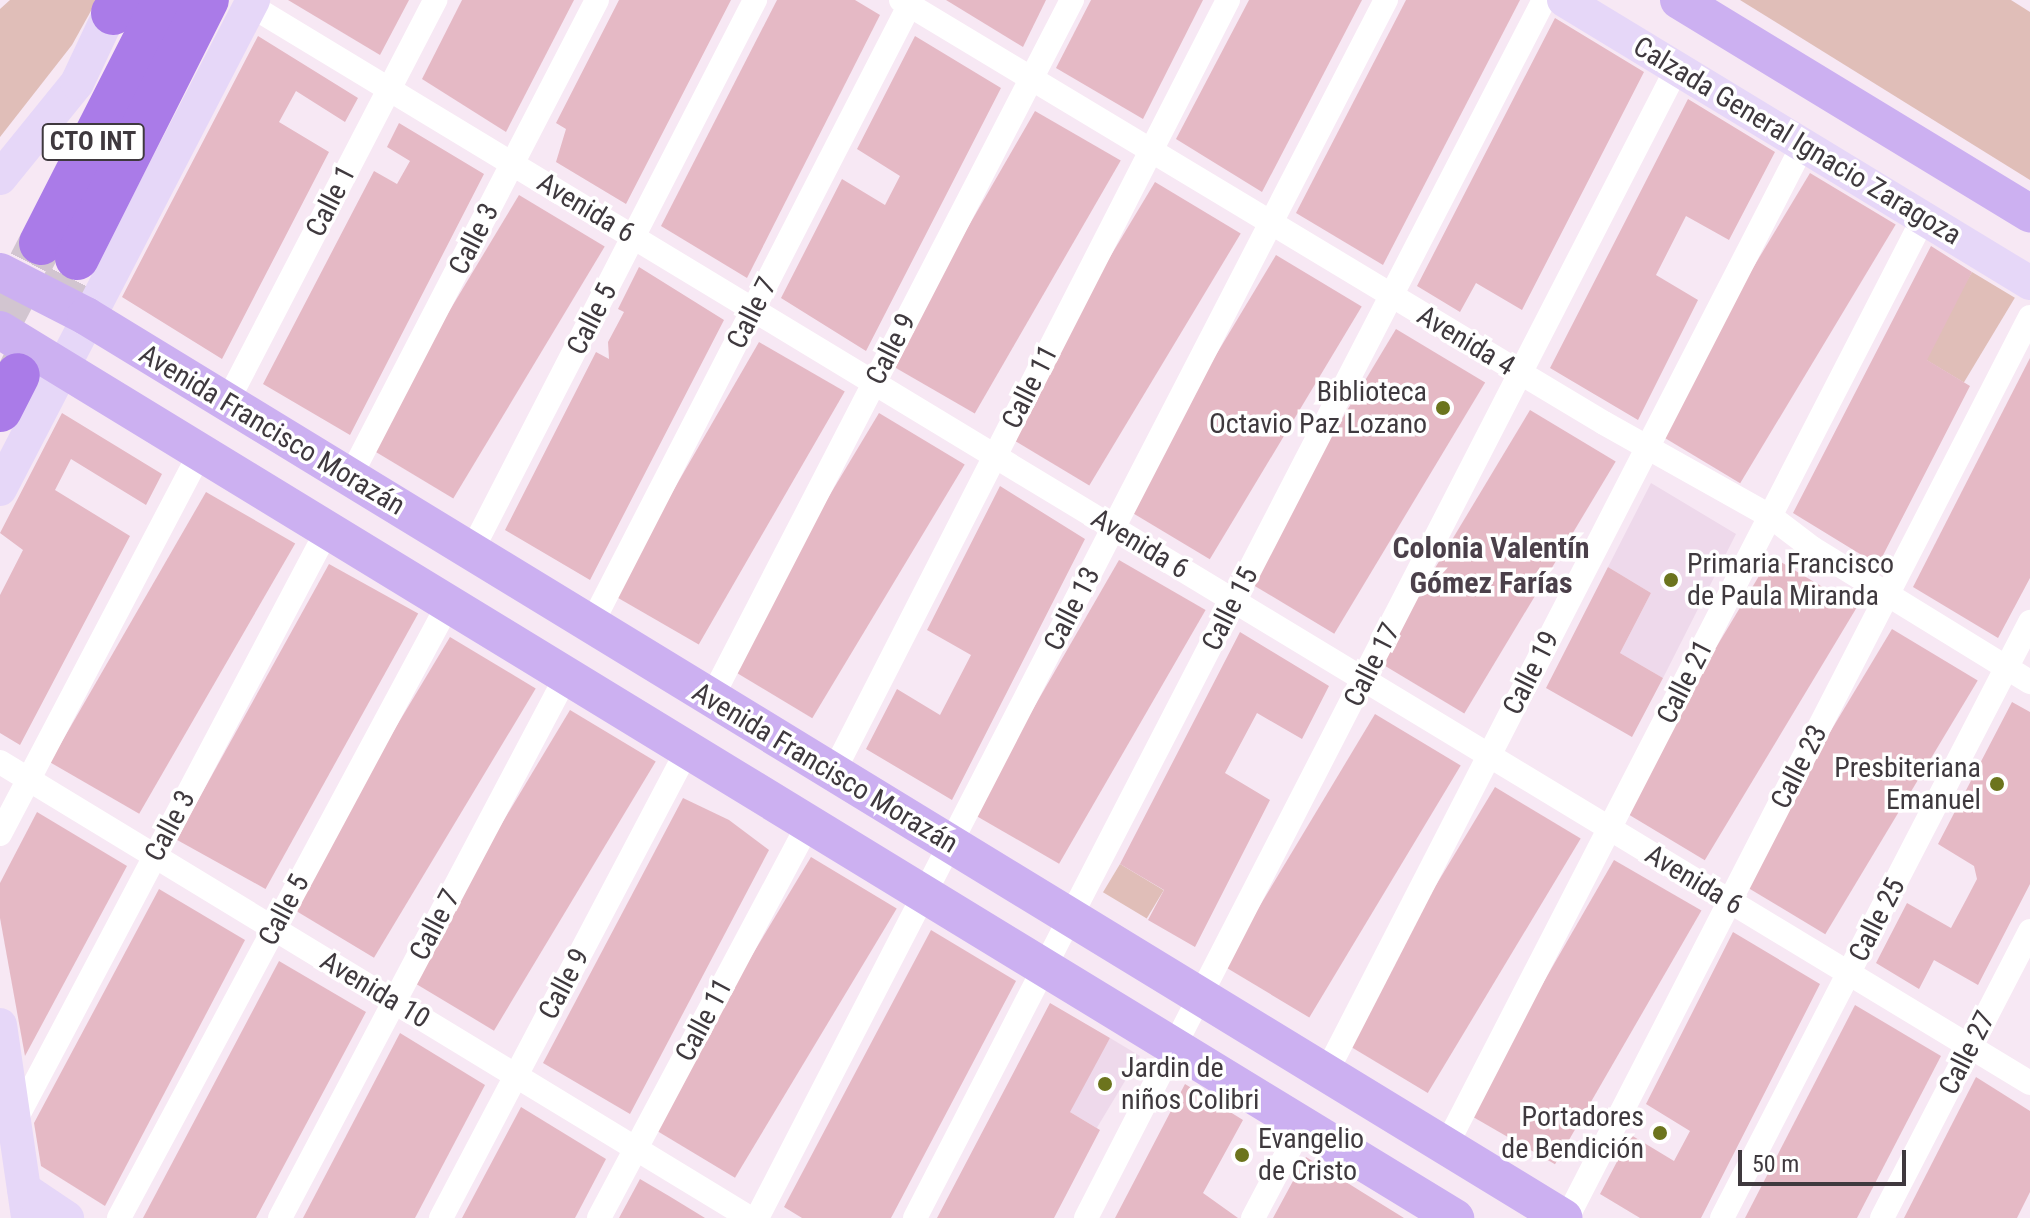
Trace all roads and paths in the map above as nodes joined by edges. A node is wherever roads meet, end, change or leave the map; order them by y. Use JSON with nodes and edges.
{"nodes":[{"id":1,"x":165,"y":0,"type":"edge"},
{"id":2,"x":207,"y":0,"type":"edge"},
{"id":3,"x":435,"y":0,"type":"edge"},
{"id":4,"x":597,"y":0,"type":"edge"},
{"id":5,"x":755,"y":0,"type":"edge"},
{"id":6,"x":1072,"y":0,"type":"edge"},
{"id":7,"x":1228,"y":0,"type":"edge"},
{"id":8,"x":1386,"y":0,"type":"edge"},
{"id":9,"x":1544,"y":0,"type":"edge"},
{"id":10,"x":1564,"y":0,"type":"edge"},
{"id":11,"x":1679,"y":0,"type":"edge"},
{"id":12,"x":252,"y":2,"type":"edge"},
{"id":13,"x":908,"y":2,"type":"edge"},
{"id":14,"x":118,"y":4,"type":"edge"},
{"id":15,"x":1677,"y":68,"type":"junction"},
{"id":16,"x":1031,"y":78,"type":"junction"},
{"id":17,"x":390,"y":89,"type":"junction"},
{"id":18,"x":1803,"y":145,"type":"junction"},
{"id":19,"x":1151,"y":150,"type":"junction"},
{"id":20,"x":513,"y":163,"type":"junction"},
{"id":21,"x":0,"y":178,"type":"edge"},
{"id":22,"x":2030,"y":213,"type":"edge"},
{"id":23,"x":1924,"y":217,"type":"junction"},
{"id":24,"x":1271,"y":223,"type":"junction"},
{"id":25,"x":634,"y":237,"type":"junction"},
{"id":26,"x":2030,"y":283,"type":"edge"},
{"id":27,"x":1,"y":284,"type":"edge"},
{"id":28,"x":1392,"y":296,"type":"junction"},
{"id":29,"x":754,"y":309,"type":"junction"},
{"id":30,"x":77,"y":313,"type":"junction"},
{"id":31,"x":2030,"y":317,"type":"edge"},
{"id":32,"x":0,"y":330,"type":"edge"},
{"id":33,"x":1521,"y":373,"type":"junction"},
{"id":34,"x":32,"y":377,"type":"edge"},
{"id":35,"x":874,"y":382,"type":"junction"},
{"id":36,"x":227,"y":402,"type":"junction"},
{"id":37,"x":1654,"y":434,"type":"junction"},
{"id":38,"x":201,"y":451,"type":"junction"},
{"id":39,"x":995,"y":456,"type":"junction"},
{"id":40,"x":350,"y":477,"type":"junction"},
{"id":41,"x":0,"y":489,"type":"edge"},
{"id":42,"x":1770,"y":516,"type":"junction"},
{"id":43,"x":1114,"y":528,"type":"junction"},
{"id":44,"x":328,"y":529,"type":"junction"},
{"id":45,"x":471,"y":552,"type":"junction"},
{"id":46,"x":1887,"y":594,"type":"junction"},
{"id":47,"x":1234,"y":601,"type":"junction"},
{"id":48,"x":449,"y":603,"type":"junction"},
{"id":49,"x":2030,"y":622,"type":"edge"},
{"id":50,"x":591,"y":625,"type":"junction"},
{"id":51,"x":2006,"y":667,"type":"junction"},
{"id":52,"x":567,"y":675,"type":"junction"},
{"id":53,"x":1365,"y":680,"type":"junction"},
{"id":54,"x":2030,"y":682,"type":"edge"},
{"id":55,"x":711,"y":699,"type":"junction"},
{"id":56,"x":688,"y":749,"type":"junction"},
{"id":57,"x":1489,"y":755,"type":"junction"},
{"id":58,"x":0,"y":762,"type":"edge"},
{"id":59,"x":833,"y":773,"type":"junction"},
{"id":60,"x":27,"y":779,"type":"junction"},
{"id":61,"x":809,"y":823,"type":"junction"},
{"id":62,"x":1609,"y":828,"type":"junction"},
{"id":63,"x":0,"y":834,"type":"edge"},
{"id":64,"x":950,"y":845,"type":"junction"},
{"id":65,"x":154,"y":856,"type":"junction"},
{"id":66,"x":928,"y":896,"type":"junction"},
{"id":67,"x":1730,"y":901,"type":"junction"},
{"id":68,"x":1070,"y":918,"type":"junction"},
{"id":69,"x":274,"y":929,"type":"junction"},
{"id":70,"x":2030,"y":931,"type":"edge"},
{"id":71,"x":1046,"y":968,"type":"junction"},
{"id":72,"x":1849,"y":973,"type":"junction"},
{"id":73,"x":1202,"y":998,"type":"junction"},
{"id":74,"x":394,"y":1002,"type":"junction"},
{"id":75,"x":0,"y":1025,"type":"edge"},
{"id":76,"x":1177,"y":1047,"type":"junction"},
{"id":77,"x":1970,"y":1047,"type":"junction"},
{"id":78,"x":1326,"y":1073,"type":"junction"},
{"id":79,"x":516,"y":1076,"type":"junction"},
{"id":80,"x":2030,"y":1083,"type":"edge"},
{"id":81,"x":14,"y":1123,"type":"junction"},
{"id":82,"x":1302,"y":1125,"type":"junction"},
{"id":83,"x":1446,"y":1146,"type":"junction"},
{"id":84,"x":636,"y":1149,"type":"junction"},
{"id":85,"x":1416,"y":1208,"type":"edge"},
{"id":86,"x":28,"y":1210,"type":"edge"},
{"id":87,"x":67,"y":1218,"type":"edge"},
{"id":88,"x":119,"y":1218,"type":"edge"},
{"id":89,"x":280,"y":1218,"type":"edge"},
{"id":90,"x":441,"y":1218,"type":"edge"},
{"id":91,"x":599,"y":1218,"type":"edge"},
{"id":92,"x":750,"y":1218,"type":"edge"},
{"id":93,"x":757,"y":1218,"type":"edge"},
{"id":94,"x":915,"y":1218,"type":"edge"},
{"id":95,"x":1086,"y":1218,"type":"edge"},
{"id":96,"x":1253,"y":1218,"type":"edge"},
{"id":97,"x":1455,"y":1218,"type":"edge"},
{"id":98,"x":1566,"y":1218,"type":"edge"},
{"id":99,"x":1722,"y":1218,"type":"edge"},
{"id":100,"x":1882,"y":1218,"type":"edge"}],
"edges":[{"from":1,"to":2,"type":"highway","number":"CTO INT"},
{"from":3,"to":17,"type":"street","name":"Calle 1"},
{"from":4,"to":20,"type":"street","name":"Calle 3"},
{"from":5,"to":25,"type":"street","name":"Calle 5"},
{"from":6,"to":16,"type":"street","name":"Calle 9"},
{"from":7,"to":19,"type":"street","name":"Calle 11"},
{"from":8,"to":24,"type":"street","name":"Calle 13"},
{"from":9,"to":28,"type":"street","name":"Calle 15"},
{"from":10,"to":15,"type":"main road","name":"Calzada General Ignacio Zaragoza"},
{"from":11,"to":22,"type":"main road","name":"Calzada General Ignacio Zaragoza"},
{"from":12,"to":17,"type":"street","name":"Avenida 6"},
{"from":12,"to":30,"type":"main road","number":"CTO INT"},
{"from":13,"to":16,"type":"street","name":"Avenida 4"},
{"from":13,"to":29,"type":"street","name":"Calle 7"},
{"from":14,"to":21,"type":"main road","number":"CTO INT"},
{"from":15,"to":18,"type":"main road","name":"Calzada General Ignacio Zaragoza"},
{"from":15,"to":33,"type":"street","name":"Calle 17"},
{"from":16,"to":19,"type":"street","name":"Avenida 4"},
{"from":16,"to":35,"type":"street","name":"Calle 9"},
{"from":17,"to":20,"type":"street","name":"Avenida 6"},
{"from":17,"to":36,"type":"street","name":"Calle 1"},
{"from":18,"to":23,"type":"main road","name":"Calzada General Ignacio Zaragoza"},
{"from":18,"to":37,"type":"street","name":"Calle 19"},
{"from":19,"to":24,"type":"street","name":"Avenida 4"},
{"from":19,"to":39,"type":"street","name":"Calle 11"},
{"from":20,"to":25,"type":"street","name":"Avenida 6"},
{"from":20,"to":40,"type":"street","name":"Calle 3"},
{"from":23,"to":26,"type":"main road","name":"Calzada General Ignacio Zaragoza"},
{"from":23,"to":42,"type":"street","name":"Calle 21"},
{"from":24,"to":28,"type":"street","name":"Avenida 4"},
{"from":24,"to":43,"type":"street","name":"Calle 13"},
{"from":25,"to":29,"type":"street","name":"Avenida 6"},
{"from":25,"to":45,"type":"street","name":"Calle 5"},
{"from":27,"to":30,"type":"main road"},
{"from":28,"to":33,"type":"street","name":"Avenida 4"},
{"from":28,"to":47,"type":"street","name":"Calle 15"},
{"from":29,"to":35,"type":"street","name":"Avenida 6"},
{"from":29,"to":50,"type":"street","name":"Calle 7"},
{"from":30,"to":34,"type":"main road","number":"CTO INT"},
{"from":30,"to":36,"type":"main road","name":"Avenida Francisco Morazán"},
{"from":31,"to":46,"type":"street","name":"Calle 23"},
{"from":32,"to":34,"type":"main road","name":"Avenida Francisco Morazán"},
{"from":33,"to":37,"type":"street","name":"Avenida 4"},
{"from":33,"to":53,"type":"street","name":"Calle 17"},
{"from":34,"to":38,"type":"main road","name":"Avenida Francisco Morazán"},
{"from":34,"to":41,"type":"main road","number":"CTO INT"},
{"from":35,"to":39,"type":"street","name":"Avenida 6"},
{"from":35,"to":55,"type":"street","name":"Calle 9"},
{"from":36,"to":40,"type":"main road","name":"Avenida Francisco Morazán"},
{"from":37,"to":42,"type":"street","name":"Avenida 4"},
{"from":37,"to":57,"type":"street","name":"Calle 19"},
{"from":38,"to":44,"type":"main road","name":"Avenida Francisco Morazán"},
{"from":38,"to":60,"type":"street"},
{"from":39,"to":43,"type":"street","name":"Avenida 6"},
{"from":39,"to":59,"type":"street","name":"Calle 11"},
{"from":40,"to":45,"type":"main road","name":"Avenida Francisco Morazán"},
{"from":42,"to":46,"type":"street","name":"Avenida 4"},
{"from":42,"to":62,"type":"street","name":"Calle 21"},
{"from":43,"to":47,"type":"street","name":"Avenida 6"},
{"from":43,"to":64,"type":"street","name":"Calle 13"},
{"from":44,"to":48,"type":"main road","name":"Avenida Francisco Morazán"},
{"from":44,"to":65,"type":"street","name":"Calle 3"},
{"from":45,"to":50,"type":"main road","name":"Avenida Francisco Morazán"},
{"from":46,"to":51,"type":"street","name":"Avenida 4"},
{"from":46,"to":67,"type":"street","name":"Calle 23"},
{"from":47,"to":53,"type":"street","name":"Avenida 6"},
{"from":47,"to":68,"type":"street","name":"Calle 15"},
{"from":48,"to":52,"type":"main road","name":"Avenida Francisco Morazán"},
{"from":48,"to":69,"type":"street","name":"Calle 5"},
{"from":49,"to":51,"type":"street","name":"Calle 25"},
{"from":50,"to":55,"type":"main road","name":"Avenida Francisco Morazán"},
{"from":51,"to":54,"type":"street","name":"Avenida 4"},
{"from":51,"to":72,"type":"street","name":"Calle 25"},
{"from":52,"to":56,"type":"main road","name":"Avenida Francisco Morazán"},
{"from":52,"to":74,"type":"street","name":"Calle 7"},
{"from":53,"to":57,"type":"street","name":"Avenida 6"},
{"from":53,"to":73,"type":"street","name":"Calle 17"},
{"from":55,"to":59,"type":"main road","name":"Avenida Francisco Morazán"},
{"from":56,"to":61,"type":"main road","name":"Avenida Francisco Morazán"},
{"from":56,"to":79,"type":"street","name":"Calle 9"},
{"from":57,"to":62,"type":"street","name":"Avenida 6"},
{"from":57,"to":78,"type":"street","name":"Calle 19"},
{"from":58,"to":60,"type":"street","name":"Avenida 10"},
{"from":59,"to":64,"type":"main road","name":"Avenida Francisco Morazán"},
{"from":60,"to":63,"type":"street"},
{"from":60,"to":65,"type":"street","name":"Avenida 10"},
{"from":61,"to":66,"type":"main road","name":"Avenida Francisco Morazán"},
{"from":61,"to":84,"type":"street","name":"Calle 11"},
{"from":62,"to":67,"type":"street","name":"Avenida 6"},
{"from":62,"to":83,"type":"street","name":"Calle 21"},
{"from":64,"to":66,"type":"street","name":"Calle 13"},
{"from":64,"to":68,"type":"main road","name":"Avenida Francisco Morazán"},
{"from":65,"to":69,"type":"street","name":"Avenida 10"},
{"from":65,"to":81,"type":"street","name":"Calle 3"},
{"from":66,"to":71,"type":"main road","name":"Avenida Francisco Morazán"},
{"from":66,"to":93,"type":"street","name":"Calle 13"},
{"from":67,"to":72,"type":"street","name":"Avenida 6"},
{"from":67,"to":98,"type":"street","name":"Calle 23"},
{"from":68,"to":71,"type":"street","name":"Calle 15"},
{"from":68,"to":73,"type":"main road","name":"Avenida Francisco Morazán"},
{"from":69,"to":74,"type":"street","name":"Avenida 10"},
{"from":69,"to":88,"type":"street","name":"Calle 5"},
{"from":70,"to":77,"type":"street","name":"Calle 27"},
{"from":71,"to":76,"type":"main road","name":"Avenida Francisco Morazán"},
{"from":71,"to":94,"type":"street","name":"Calle 15"},
{"from":72,"to":77,"type":"street","name":"Avenida 6"},
{"from":72,"to":99,"type":"street","name":"Calle 25"},
{"from":73,"to":76,"type":"street","name":"Calle 17"},
{"from":73,"to":78,"type":"main road","name":"Avenida Francisco Morazán"},
{"from":74,"to":79,"type":"street","name":"Avenida 10"},
{"from":74,"to":89,"type":"street","name":"Calle 7"},
{"from":75,"to":81,"type":"main road"},
{"from":76,"to":82,"type":"main road","name":"Avenida Francisco Morazán"},
{"from":76,"to":95,"type":"street","name":"Calle 17"},
{"from":77,"to":80,"type":"street","name":"Avenida 6"},
{"from":77,"to":100,"type":"street","name":"Calle 27"},
{"from":78,"to":83,"type":"main road","name":"Avenida Francisco Morazán"},
{"from":79,"to":84,"type":"street","name":"Avenida 10"},
{"from":79,"to":90,"type":"street","name":"Calle 9"},
{"from":81,"to":86,"type":"main road"},
{"from":82,"to":85,"type":"main road","name":"Avenida Francisco Morazán"},
{"from":82,"to":96,"type":"street"},
{"from":83,"to":98,"type":"main road","name":"Avenida Francisco Morazán"},
{"from":84,"to":91,"type":"street","name":"Calle 11"},
{"from":84,"to":92,"type":"street","name":"Avenida 10"},
{"from":85,"to":97,"type":"main road","name":"Avenida Francisco Morazán"},
{"from":86,"to":87,"type":"main road"}]}
